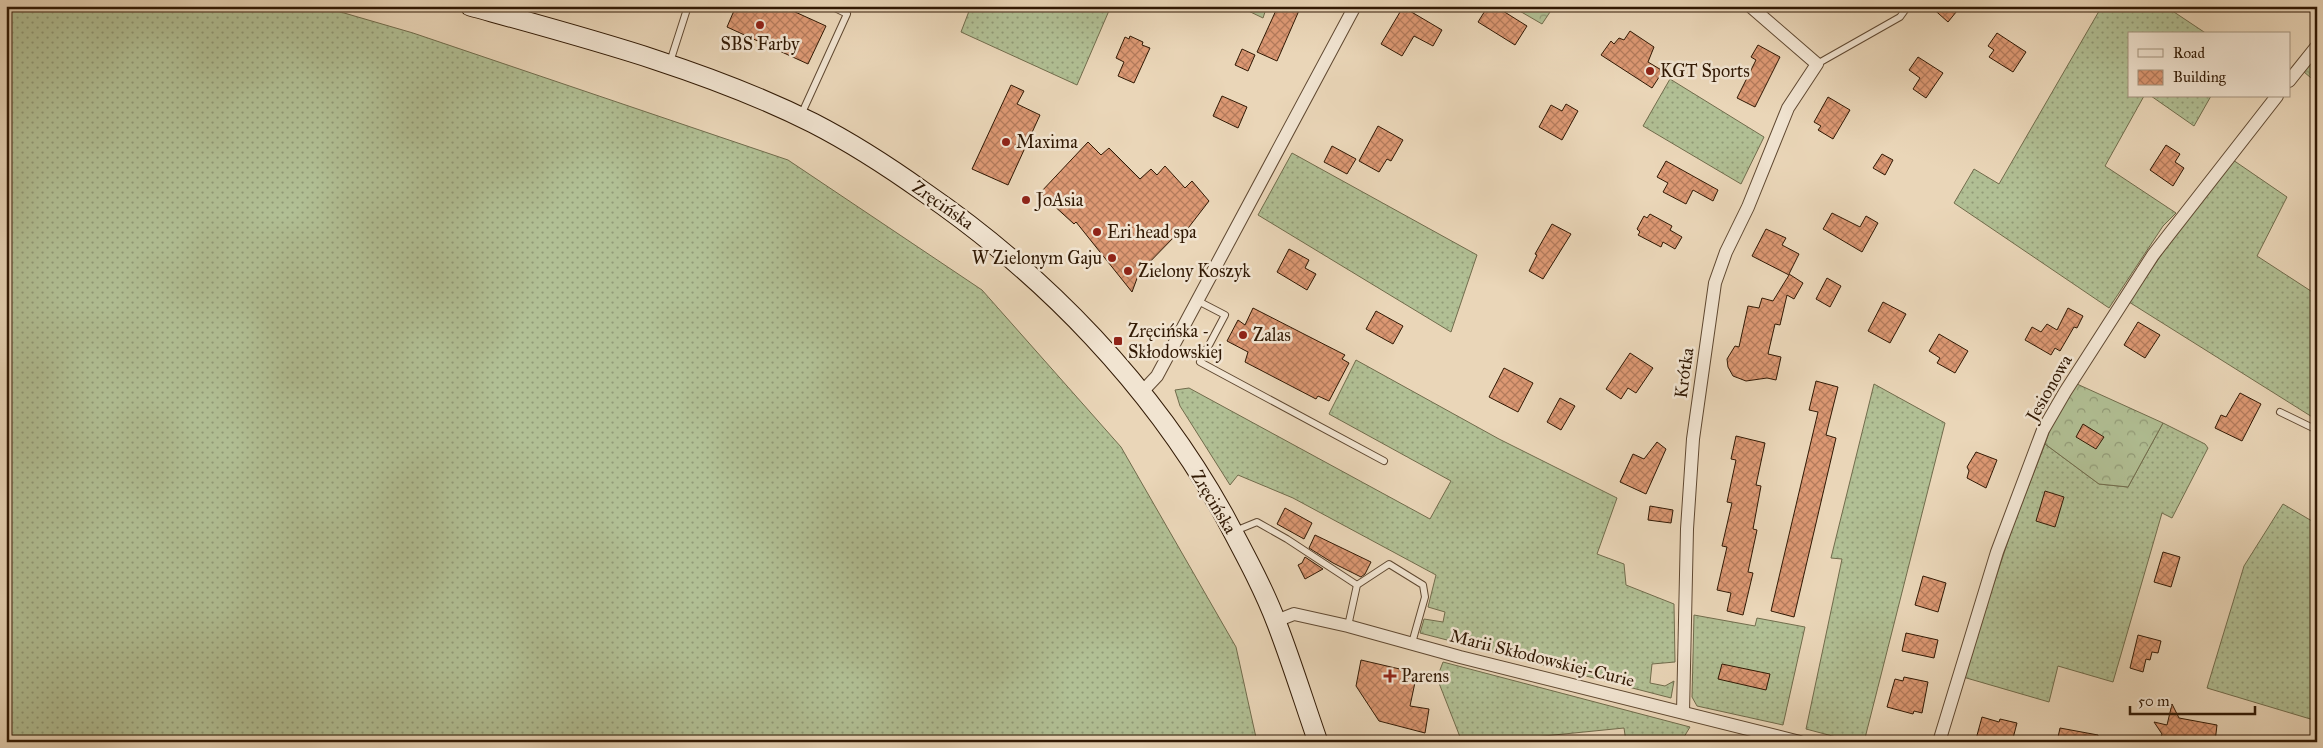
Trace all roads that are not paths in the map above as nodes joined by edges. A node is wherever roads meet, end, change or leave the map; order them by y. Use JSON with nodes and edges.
{"nodes":[{"id":1,"x":470,"y":6,"type":"edge"},
{"id":2,"x":688,"y":6,"type":"edge"},
{"id":3,"x":831,"y":6,"type":"edge"},
{"id":4,"x":1355,"y":6,"type":"edge"},
{"id":5,"x":1750,"y":6,"type":"edge"},
{"id":6,"x":1908,"y":6,"type":"edge"},
{"id":7,"x":2317,"y":46,"type":"edge"},
{"id":8,"x":1817,"y":64,"type":"junction"},
{"id":9,"x":669,"y":65,"type":"junction"},
{"id":10,"x":2290,"y":80,"type":"edge"},
{"id":11,"x":2275,"y":98,"type":"edge"},
{"id":12,"x":800,"y":117,"type":"junction"},
{"id":13,"x":1198,"y":301,"type":"junction"},
{"id":14,"x":1141,"y":393,"type":"junction"},
{"id":15,"x":2280,"y":412,"type":"dead end"},
{"id":16,"x":2317,"y":430,"type":"edge"},
{"id":17,"x":1384,"y":461,"type":"dead end"},
{"id":18,"x":1233,"y":532,"type":"junction"},
{"id":19,"x":1357,"y":585,"type":"junction"},
{"id":20,"x":1276,"y":621,"type":"junction"},
{"id":21,"x":1348,"y":626,"type":"junction"},
{"id":22,"x":1412,"y":643,"type":"junction"},
{"id":23,"x":1682,"y":712,"type":"junction"},
{"id":24,"x":1318,"y":742,"type":"edge"},
{"id":25,"x":1800,"y":742,"type":"edge"},
{"id":26,"x":1939,"y":742,"type":"edge"}],
"edges":[{"from":1,"to":9,"type":"street","name":"Zręcińska"},
{"from":2,"to":9,"type":"lane"},
{"from":3,"to":12,"type":"lane"},
{"from":4,"to":13,"type":"street"},
{"from":5,"to":8,"type":"street"},
{"from":6,"to":8,"type":"lane"},
{"from":7,"to":10,"type":"street"},
{"from":8,"to":23,"type":"street","name":"Krótka"},
{"from":9,"to":12,"type":"street","name":"Zręcińska"},
{"from":11,"to":26,"type":"street","name":"Jesionowa"},
{"from":12,"to":14,"type":"street","name":"Zręcińska"},
{"from":13,"to":14,"type":"street"},
{"from":13,"to":17,"type":"lane"},
{"from":14,"to":18,"type":"street","name":"Zręcińska"},
{"from":15,"to":16,"type":"lane"},
{"from":18,"to":19,"type":"lane"},
{"from":18,"to":20,"type":"street","name":"Zręcińska"},
{"from":19,"to":21,"type":"lane"},
{"from":19,"to":22,"type":"lane"},
{"from":20,"to":21,"type":"street","name":"Marii Skłodowskiej-Curie"},
{"from":20,"to":24,"type":"street","name":"Zręcińska"},
{"from":21,"to":22,"type":"street","name":"Marii Skłodowskiej-Curie"},
{"from":22,"to":23,"type":"street","name":"Marii Skłodowskiej-Curie"},
{"from":23,"to":25,"type":"street","name":"Marii Skłodowskiej-Curie"}]}
